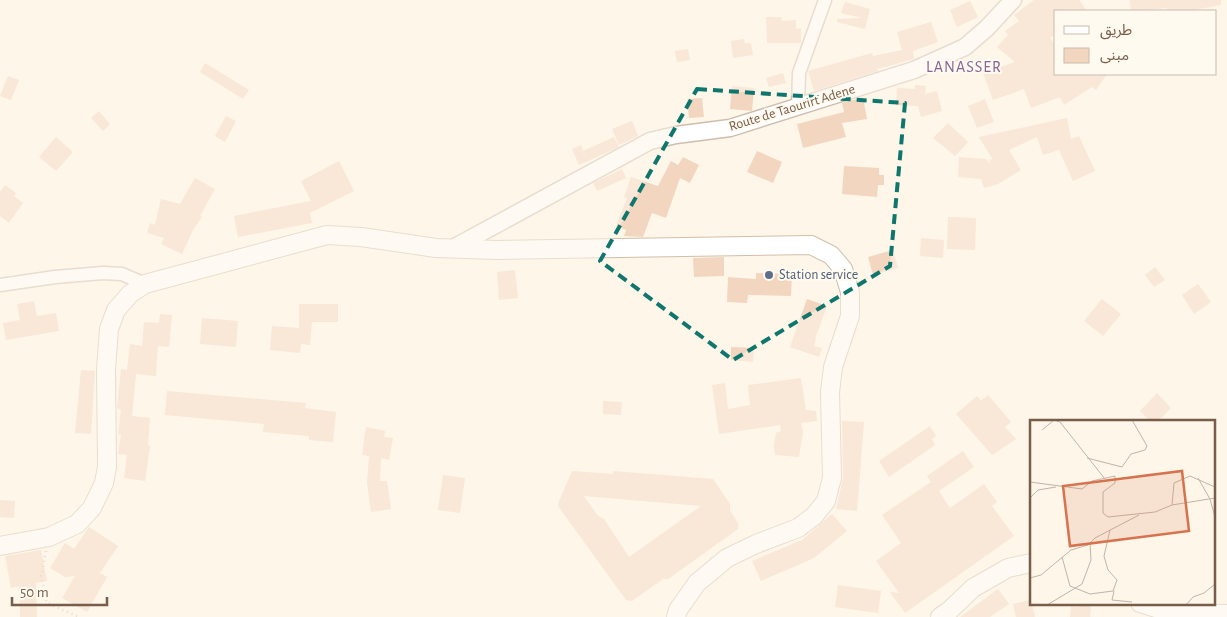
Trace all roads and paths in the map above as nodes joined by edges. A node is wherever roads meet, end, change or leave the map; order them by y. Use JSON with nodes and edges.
{"nodes":[{"id":1,"x":825,"y":0,"type":"edge"},
{"id":2,"x":1013,"y":0,"type":"edge"},
{"id":3,"x":798,"y":107,"type":"junction"},
{"id":4,"x":453,"y":248,"type":"junction"},
{"id":5,"x":145,"y":284,"type":"junction"},
{"id":6,"x":0,"y":285,"type":"edge"},
{"id":7,"x":49,"y":537,"type":"junction"},
{"id":8,"x":0,"y":546,"type":"edge"},
{"id":9,"x":1030,"y":563,"type":"edge"},
{"id":10,"x":1143,"y":604,"type":"edge"},
{"id":11,"x":1227,"y":614,"type":"edge"},
{"id":12,"x":79,"y":617,"type":"edge"},
{"id":13,"x":676,"y":617,"type":"edge"},
{"id":14,"x":940,"y":617,"type":"edge"}],
"edges":[{"from":1,"to":3,"type":"street"},
{"from":2,"to":3,"type":"street","name":"Route de Taourirt Adene"},
{"from":3,"to":4,"type":"street","name":"Route de Taourirt Adene"},
{"from":4,"to":5,"type":"main road"},
{"from":4,"to":13,"type":"main road"},
{"from":5,"to":6,"type":"street"},
{"from":5,"to":7,"type":"main road"},
{"from":7,"to":8,"type":"main road"},
{"from":7,"to":12,"type":"path"},
{"from":9,"to":14,"type":"main road"},
{"from":10,"to":11,"type":"main road"}]}
